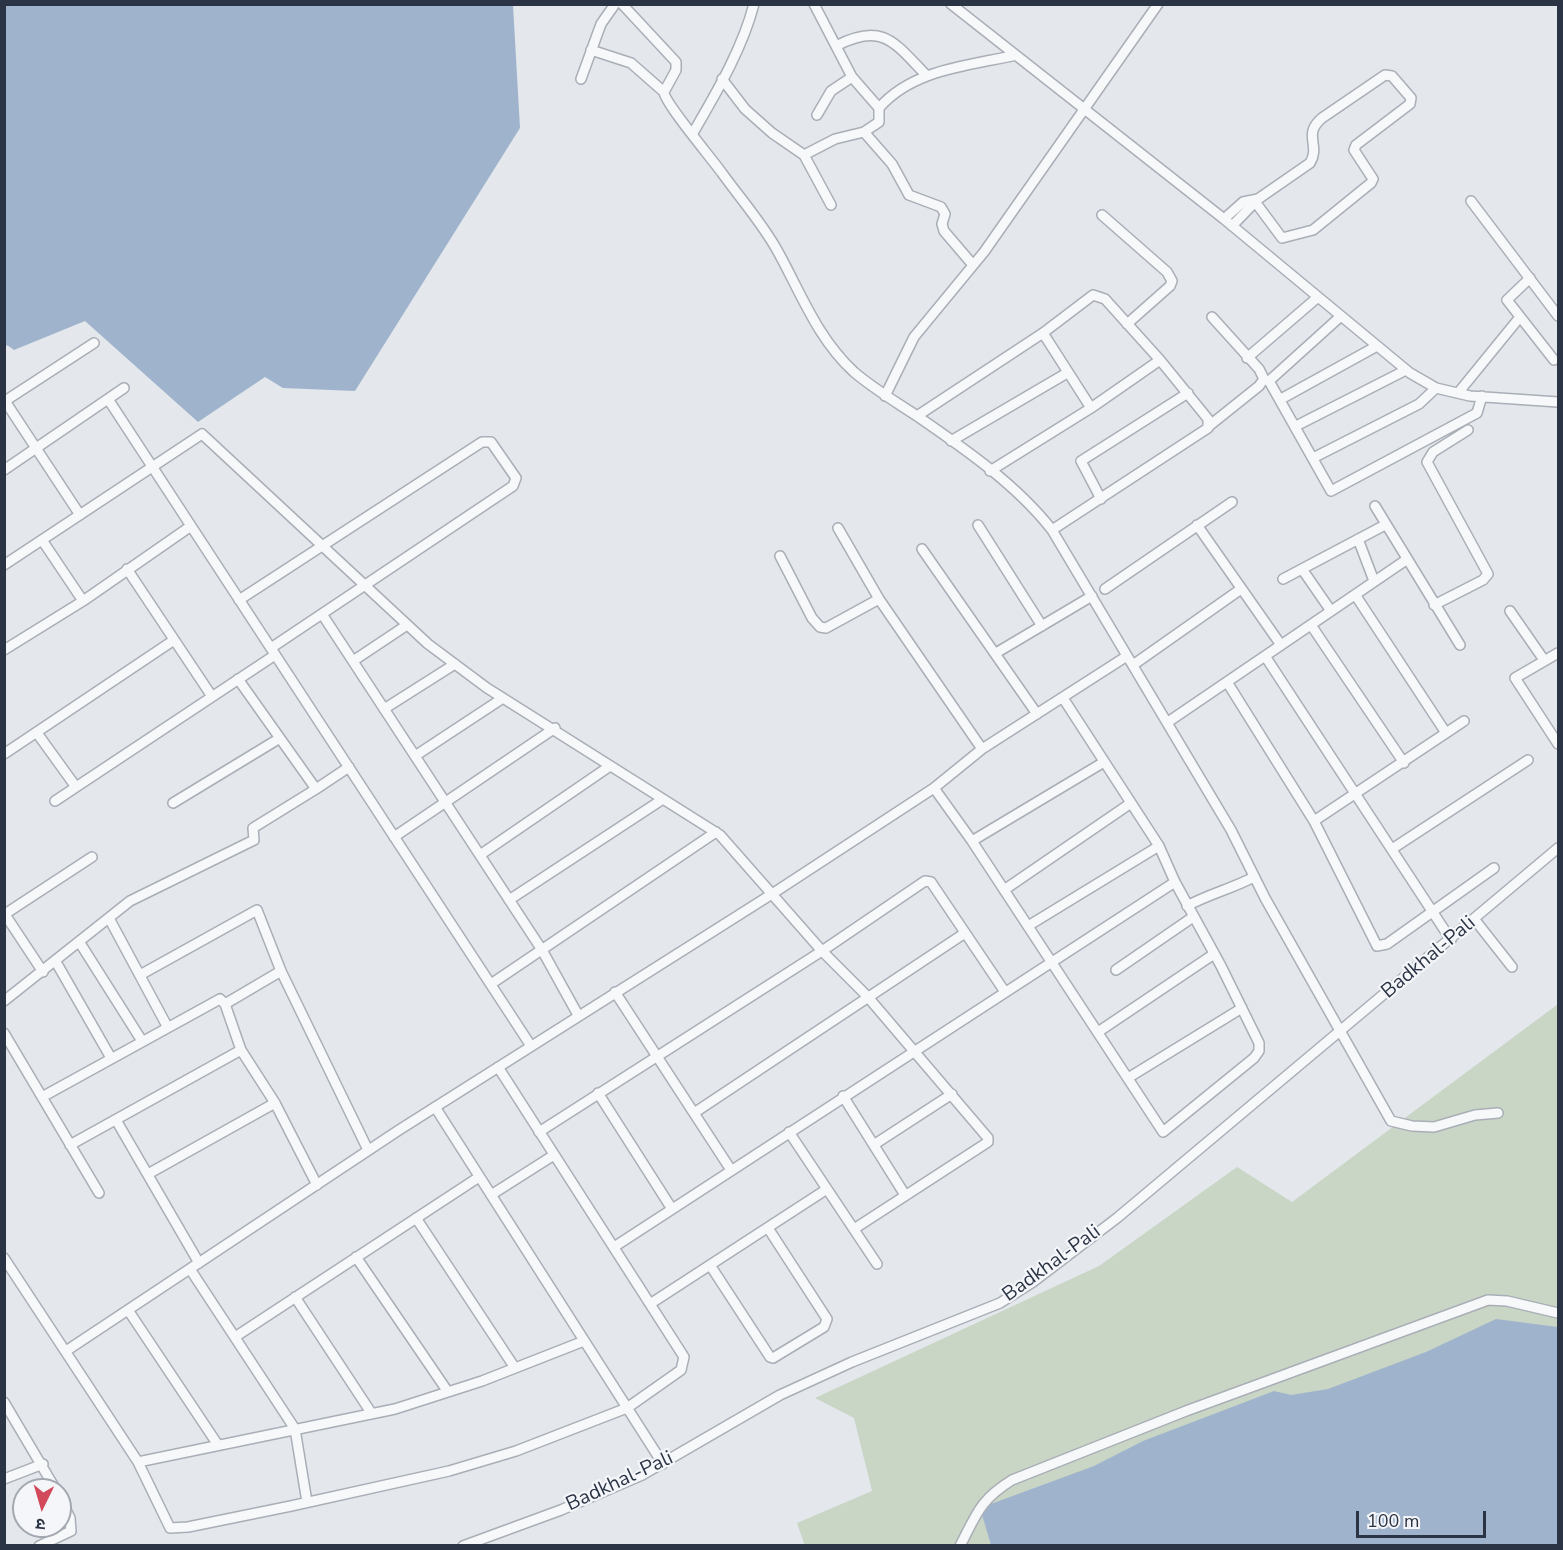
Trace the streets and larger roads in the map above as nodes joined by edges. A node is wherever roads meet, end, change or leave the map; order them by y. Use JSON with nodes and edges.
{"nodes":[{"id":1,"x":615,"y":4,"type":"edge"},
{"id":2,"x":622,"y":4,"type":"edge"},
{"id":3,"x":754,"y":4,"type":"edge"},
{"id":4,"x":814,"y":4,"type":"edge"},
{"id":5,"x":1158,"y":4,"type":"edge"},
{"id":6,"x":952,"y":5,"type":"edge"},
{"id":7,"x":836,"y":46,"type":"junction"},
{"id":8,"x":591,"y":50,"type":"junction"},
{"id":9,"x":1016,"y":55,"type":"junction"},
{"id":10,"x":926,"y":75,"type":"junction"},
{"id":11,"x":852,"y":77,"type":"junction"},
{"id":12,"x":581,"y":79,"type":"dead end"},
{"id":13,"x":722,"y":80,"type":"junction"},
{"id":14,"x":664,"y":92,"type":"junction"},
{"id":15,"x":1084,"y":107,"type":"junction"},
{"id":16,"x":879,"y":108,"type":"junction"},
{"id":17,"x":817,"y":115,"type":"dead end"},
{"id":18,"x":864,"y":132,"type":"junction"},
{"id":19,"x":693,"y":133,"type":"junction"},
{"id":20,"x":804,"y":155,"type":"junction"},
{"id":21,"x":1257,"y":201,"type":"junction"},
{"id":22,"x":1471,"y":201,"type":"dead end"},
{"id":23,"x":831,"y":205,"type":"dead end"},
{"id":24,"x":1102,"y":215,"type":"dead end"},
{"id":25,"x":1224,"y":219,"type":"junction"},
{"id":26,"x":1232,"y":226,"type":"junction"},
{"id":27,"x":973,"y":265,"type":"junction"},
{"id":28,"x":1530,"y":278,"type":"junction"},
{"id":29,"x":1318,"y":297,"type":"junction"},
{"id":30,"x":1558,"y":315,"type":"edge"},
{"id":31,"x":1341,"y":316,"type":"junction"},
{"id":32,"x":1212,"y":317,"type":"dead end"},
{"id":33,"x":1521,"y":317,"type":"junction"},
{"id":34,"x":1127,"y":324,"type":"junction"},
{"id":35,"x":1043,"y":333,"type":"junction"},
{"id":36,"x":94,"y":343,"type":"dead end"},
{"id":37,"x":1377,"y":346,"type":"junction"},
{"id":38,"x":1248,"y":358,"type":"junction"},
{"id":39,"x":1160,"y":360,"type":"junction"},
{"id":40,"x":1554,"y":360,"type":"dead end"},
{"id":41,"x":1407,"y":370,"type":"junction"},
{"id":42,"x":1067,"y":373,"type":"junction"},
{"id":43,"x":124,"y":388,"type":"dead end"},
{"id":44,"x":1436,"y":388,"type":"junction"},
{"id":45,"x":1188,"y":393,"type":"junction"},
{"id":46,"x":1458,"y":393,"type":"junction"},
{"id":47,"x":885,"y":396,"type":"junction"},
{"id":48,"x":1482,"y":396,"type":"junction"},
{"id":49,"x":108,"y":399,"type":"junction"},
{"id":50,"x":1281,"y":399,"type":"junction"},
{"id":51,"x":1558,"y":402,"type":"edge"},
{"id":52,"x":1091,"y":408,"type":"junction"},
{"id":53,"x":917,"y":416,"type":"junction"},
{"id":54,"x":1209,"y":426,"type":"junction"},
{"id":55,"x":1296,"y":426,"type":"junction"},
{"id":56,"x":1468,"y":430,"type":"dead end"},
{"id":57,"x":951,"y":441,"type":"junction"},
{"id":58,"x":36,"y":448,"type":"junction"},
{"id":59,"x":1313,"y":458,"type":"junction"},
{"id":60,"x":152,"y":467,"type":"junction"},
{"id":61,"x":4,"y":470,"type":"edge"},
{"id":62,"x":990,"y":471,"type":"junction"},
{"id":63,"x":1101,"y":499,"type":"junction"},
{"id":64,"x":1232,"y":502,"type":"dead end"},
{"id":65,"x":1375,"y":506,"type":"dead end"},
{"id":66,"x":80,"y":515,"type":"junction"},
{"id":67,"x":978,"y":525,"type":"dead end"},
{"id":68,"x":1197,"y":525,"type":"junction"},
{"id":69,"x":1385,"y":525,"type":"junction"},
{"id":70,"x":191,"y":526,"type":"junction"},
{"id":71,"x":838,"y":528,"type":"dead end"},
{"id":72,"x":1052,"y":530,"type":"junction"},
{"id":73,"x":1358,"y":539,"type":"junction"},
{"id":74,"x":42,"y":540,"type":"junction"},
{"id":75,"x":322,"y":546,"type":"junction"},
{"id":76,"x":922,"y":549,"type":"dead end"},
{"id":77,"x":780,"y":556,"type":"dead end"},
{"id":78,"x":1406,"y":560,"type":"junction"},
{"id":79,"x":4,"y":565,"type":"edge"},
{"id":80,"x":127,"y":569,"type":"junction"},
{"id":81,"x":1302,"y":569,"type":"junction"},
{"id":82,"x":1283,"y":579,"type":"dead end"},
{"id":83,"x":1374,"y":581,"type":"junction"},
{"id":84,"x":365,"y":586,"type":"junction"},
{"id":85,"x":1105,"y":589,"type":"dead end"},
{"id":86,"x":1241,"y":589,"type":"junction"},
{"id":87,"x":1092,"y":596,"type":"junction"},
{"id":88,"x":1356,"y":596,"type":"junction"},
{"id":89,"x":879,"y":599,"type":"junction"},
{"id":90,"x":239,"y":600,"type":"junction"},
{"id":91,"x":83,"y":601,"type":"junction"},
{"id":92,"x":1434,"y":606,"type":"junction"},
{"id":93,"x":1331,"y":611,"type":"junction"},
{"id":94,"x":1510,"y":611,"type":"dead end"},
{"id":95,"x":322,"y":614,"type":"junction"},
{"id":96,"x":407,"y":625,"type":"junction"},
{"id":97,"x":1311,"y":625,"type":"junction"},
{"id":98,"x":1042,"y":626,"type":"junction"},
{"id":99,"x":174,"y":640,"type":"junction"},
{"id":100,"x":1281,"y":645,"type":"junction"},
{"id":101,"x":1460,"y":645,"type":"dead end"},
{"id":102,"x":4,"y":651,"type":"edge"},
{"id":103,"x":273,"y":651,"type":"junction"},
{"id":104,"x":996,"y":653,"type":"junction"},
{"id":105,"x":1558,"y":653,"type":"edge"},
{"id":106,"x":1265,"y":656,"type":"junction"},
{"id":107,"x":1130,"y":660,"type":"junction"},
{"id":108,"x":1544,"y":660,"type":"junction"},
{"id":109,"x":353,"y":662,"type":"junction"},
{"id":110,"x":455,"y":664,"type":"junction"},
{"id":111,"x":238,"y":679,"type":"junction"},
{"id":112,"x":1227,"y":682,"type":"junction"},
{"id":113,"x":211,"y":695,"type":"junction"},
{"id":114,"x":503,"y":698,"type":"junction"},
{"id":115,"x":1064,"y":698,"type":"junction"},
{"id":116,"x":384,"y":709,"type":"junction"},
{"id":117,"x":1037,"y":714,"type":"junction"},
{"id":118,"x":1168,"y":722,"type":"junction"},
{"id":119,"x":1464,"y":722,"type":"dead end"},
{"id":120,"x":555,"y":728,"type":"junction"},
{"id":121,"x":37,"y":733,"type":"junction"},
{"id":122,"x":1446,"y":734,"type":"junction"},
{"id":123,"x":280,"y":738,"type":"junction"},
{"id":124,"x":1558,"y":744,"type":"edge"},
{"id":125,"x":982,"y":749,"type":"junction"},
{"id":126,"x":4,"y":754,"type":"edge"},
{"id":127,"x":415,"y":756,"type":"junction"},
{"id":128,"x":1527,"y":760,"type":"dead end"},
{"id":129,"x":1104,"y":762,"type":"junction"},
{"id":130,"x":1404,"y":763,"type":"junction"},
{"id":131,"x":610,"y":766,"type":"junction"},
{"id":132,"x":349,"y":767,"type":"junction"},
{"id":133,"x":76,"y":786,"type":"junction"},
{"id":134,"x":934,"y":788,"type":"junction"},
{"id":135,"x":316,"y":789,"type":"junction"},
{"id":136,"x":1356,"y":795,"type":"junction"},
{"id":137,"x":663,"y":799,"type":"junction"},
{"id":138,"x":55,"y":801,"type":"dead end"},
{"id":139,"x":173,"y":802,"type":"dead end"},
{"id":140,"x":446,"y":803,"type":"junction"},
{"id":141,"x":1131,"y":803,"type":"junction"},
{"id":142,"x":1314,"y":821,"type":"junction"},
{"id":143,"x":716,"y":832,"type":"junction"},
{"id":144,"x":394,"y":837,"type":"junction"},
{"id":145,"x":972,"y":841,"type":"junction"},
{"id":146,"x":1159,"y":846,"type":"junction"},
{"id":147,"x":1558,"y":848,"type":"edge"},
{"id":148,"x":1392,"y":849,"type":"junction"},
{"id":149,"x":480,"y":855,"type":"junction"},
{"id":150,"x":92,"y":857,"type":"dead end"},
{"id":151,"x":1494,"y":868,"type":"dead end"},
{"id":152,"x":1254,"y":878,"type":"junction"},
{"id":153,"x":1175,"y":882,"type":"junction"},
{"id":154,"x":1004,"y":890,"type":"junction"},
{"id":155,"x":772,"y":894,"type":"junction"},
{"id":156,"x":509,"y":900,"type":"junction"},
{"id":157,"x":1187,"y":906,"type":"junction"},
{"id":158,"x":1432,"y":911,"type":"junction"},
{"id":159,"x":5,"y":914,"type":"edge"},
{"id":160,"x":1193,"y":917,"type":"junction"},
{"id":161,"x":110,"y":920,"type":"junction"},
{"id":162,"x":1475,"y":920,"type":"junction"},
{"id":163,"x":1028,"y":926,"type":"junction"},
{"id":164,"x":965,"y":933,"type":"junction"},
{"id":165,"x":1451,"y":940,"type":"junction"},
{"id":166,"x":80,"y":943,"type":"junction"},
{"id":167,"x":542,"y":950,"type":"junction"},
{"id":168,"x":822,"y":951,"type":"junction"},
{"id":169,"x":1214,"y":954,"type":"junction"},
{"id":170,"x":56,"y":962,"type":"junction"},
{"id":171,"x":1052,"y":962,"type":"junction"},
{"id":172,"x":1512,"y":967,"type":"dead end"},
{"id":173,"x":1116,"y":970,"type":"dead end"},
{"id":174,"x":281,"y":971,"type":"junction"},
{"id":175,"x":43,"y":972,"type":"junction"},
{"id":176,"x":140,"y":975,"type":"junction"},
{"id":177,"x":491,"y":984,"type":"junction"},
{"id":178,"x":615,"y":992,"type":"junction"},
{"id":179,"x":1005,"y":992,"type":"junction"},
{"id":180,"x":867,"y":996,"type":"junction"},
{"id":181,"x":4,"y":1001,"type":"edge"},
{"id":182,"x":225,"y":1004,"type":"junction"},
{"id":183,"x":1242,"y":1008,"type":"junction"},
{"id":184,"x":578,"y":1015,"type":"junction"},
{"id":185,"x":167,"y":1026,"type":"junction"},
{"id":186,"x":1098,"y":1032,"type":"junction"},
{"id":187,"x":1341,"y":1032,"type":"junction"},
{"id":188,"x":4,"y":1033,"type":"edge"},
{"id":189,"x":142,"y":1041,"type":"junction"},
{"id":190,"x":531,"y":1046,"type":"junction"},
{"id":191,"x":242,"y":1050,"type":"junction"},
{"id":192,"x":913,"y":1050,"type":"junction"},
{"id":193,"x":656,"y":1055,"type":"junction"},
{"id":194,"x":111,"y":1058,"type":"junction"},
{"id":195,"x":498,"y":1067,"type":"junction"},
{"id":196,"x":1128,"y":1078,"type":"junction"},
{"id":197,"x":598,"y":1093,"type":"junction"},
{"id":198,"x":952,"y":1094,"type":"junction"},
{"id":199,"x":843,"y":1096,"type":"junction"},
{"id":200,"x":42,"y":1097,"type":"junction"},
{"id":201,"x":275,"y":1103,"type":"junction"},
{"id":202,"x":435,"y":1107,"type":"junction"},
{"id":203,"x":694,"y":1113,"type":"junction"},
{"id":204,"x":1498,"y":1113,"type":"dead end"},
{"id":205,"x":116,"y":1120,"type":"junction"},
{"id":206,"x":539,"y":1132,"type":"junction"},
{"id":207,"x":789,"y":1132,"type":"junction"},
{"id":208,"x":70,"y":1144,"type":"junction"},
{"id":209,"x":875,"y":1144,"type":"junction"},
{"id":210,"x":368,"y":1150,"type":"junction"},
{"id":211,"x":554,"y":1155,"type":"junction"},
{"id":212,"x":731,"y":1170,"type":"junction"},
{"id":213,"x":148,"y":1174,"type":"junction"},
{"id":214,"x":479,"y":1177,"type":"junction"},
{"id":215,"x":317,"y":1185,"type":"junction"},
{"id":216,"x":827,"y":1189,"type":"junction"},
{"id":217,"x":99,"y":1193,"type":"dead end"},
{"id":218,"x":905,"y":1195,"type":"junction"},
{"id":219,"x":491,"y":1196,"type":"junction"},
{"id":220,"x":672,"y":1209,"type":"junction"},
{"id":221,"x":416,"y":1218,"type":"junction"},
{"id":222,"x":768,"y":1227,"type":"junction"},
{"id":223,"x":854,"y":1229,"type":"junction"},
{"id":224,"x":614,"y":1247,"type":"junction"},
{"id":225,"x":356,"y":1257,"type":"junction"},
{"id":226,"x":4,"y":1258,"type":"edge"},
{"id":227,"x":199,"y":1263,"type":"junction"},
{"id":228,"x":877,"y":1264,"type":"dead end"},
{"id":229,"x":710,"y":1265,"type":"junction"},
{"id":230,"x":190,"y":1269,"type":"junction"},
{"id":231,"x":295,"y":1297,"type":"junction"},
{"id":232,"x":650,"y":1304,"type":"junction"},
{"id":233,"x":128,"y":1310,"type":"junction"},
{"id":234,"x":1558,"y":1313,"type":"edge"},
{"id":235,"x":235,"y":1337,"type":"junction"},
{"id":236,"x":584,"y":1341,"type":"junction"},
{"id":237,"x":66,"y":1351,"type":"junction"},
{"id":238,"x":515,"y":1368,"type":"junction"},
{"id":239,"x":448,"y":1392,"type":"junction"},
{"id":240,"x":6,"y":1408,"type":"edge"},
{"id":241,"x":627,"y":1408,"type":"junction"},
{"id":242,"x":372,"y":1414,"type":"junction"},
{"id":243,"x":296,"y":1429,"type":"junction"},
{"id":244,"x":218,"y":1445,"type":"junction"},
{"id":245,"x":138,"y":1462,"type":"junction"},
{"id":246,"x":42,"y":1464,"type":"junction"},
{"id":247,"x":663,"y":1464,"type":"junction"},
{"id":248,"x":50,"y":1478,"type":"edge"},
{"id":249,"x":4,"y":1479,"type":"edge"},
{"id":250,"x":307,"y":1502,"type":"junction"},
{"id":251,"x":55,"y":1538,"type":"edge"},
{"id":252,"x":39,"y":1545,"type":"edge"},
{"id":253,"x":463,"y":1545,"type":"edge"},
{"id":254,"x":960,"y":1545,"type":"edge"}],
"edges":[{"from":1,"to":8,"type":"street"},
{"from":2,"to":14,"type":"street"},
{"from":3,"to":13,"type":"street"},
{"from":4,"to":7,"type":"street"},
{"from":5,"to":15,"type":"street"},
{"from":6,"to":9,"type":"street"},
{"from":7,"to":10,"type":"street"},
{"from":7,"to":11,"type":"street"},
{"from":8,"to":12,"type":"street"},
{"from":8,"to":14,"type":"street"},
{"from":9,"to":10,"type":"street"},
{"from":9,"to":15,"type":"street"},
{"from":10,"to":16,"type":"street"},
{"from":11,"to":16,"type":"street"},
{"from":11,"to":17,"type":"street"},
{"from":13,"to":19,"type":"street"},
{"from":13,"to":20,"type":"street"},
{"from":14,"to":19,"type":"street"},
{"from":15,"to":25,"type":"street"},
{"from":15,"to":27,"type":"street"},
{"from":16,"to":18,"type":"street"},
{"from":18,"to":20,"type":"street"},
{"from":18,"to":27,"type":"street"},
{"from":19,"to":47,"type":"street"},
{"from":20,"to":23,"type":"street"},
{"from":21,"to":21,"type":"street"},
{"from":21,"to":25,"type":"street"},
{"from":21,"to":26,"type":"street"},
{"from":22,"to":28,"type":"street"},
{"from":24,"to":34,"type":"street"},
{"from":25,"to":26,"type":"street"},
{"from":26,"to":29,"type":"street"},
{"from":27,"to":47,"type":"street"},
{"from":28,"to":30,"type":"street"},
{"from":28,"to":33,"type":"street"},
{"from":29,"to":31,"type":"street"},
{"from":29,"to":38,"type":"street"},
{"from":31,"to":37,"type":"street"},
{"from":31,"to":50,"type":"street"},
{"from":32,"to":38,"type":"street"},
{"from":33,"to":40,"type":"street"},
{"from":33,"to":46,"type":"street"},
{"from":34,"to":35,"type":"street"},
{"from":34,"to":39,"type":"street"},
{"from":35,"to":42,"type":"street"},
{"from":35,"to":53,"type":"street"},
{"from":36,"to":58,"type":"street"},
{"from":37,"to":41,"type":"street"},
{"from":37,"to":50,"type":"street"},
{"from":38,"to":54,"type":"street"},
{"from":39,"to":45,"type":"street"},
{"from":39,"to":52,"type":"street"},
{"from":41,"to":44,"type":"street"},
{"from":41,"to":55,"type":"street"},
{"from":42,"to":52,"type":"street"},
{"from":42,"to":57,"type":"street"},
{"from":43,"to":49,"type":"street"},
{"from":44,"to":46,"type":"street"},
{"from":44,"to":59,"type":"street"},
{"from":45,"to":54,"type":"street"},
{"from":45,"to":63,"type":"street"},
{"from":46,"to":48,"type":"street"},
{"from":47,"to":53,"type":"street"},
{"from":48,"to":51,"type":"street"},
{"from":48,"to":59,"type":"street"},
{"from":49,"to":58,"type":"street"},
{"from":49,"to":60,"type":"street"},
{"from":50,"to":55,"type":"street"},
{"from":52,"to":62,"type":"street"},
{"from":53,"to":57,"type":"street"},
{"from":54,"to":63,"type":"street"},
{"from":55,"to":59,"type":"street"},
{"from":56,"to":92,"type":"street"},
{"from":57,"to":62,"type":"street"},
{"from":58,"to":61,"type":"street"},
{"from":58,"to":66,"type":"street"},
{"from":60,"to":66,"type":"street"},
{"from":60,"to":70,"type":"street"},
{"from":60,"to":75,"type":"street"},
{"from":62,"to":72,"type":"street"},
{"from":63,"to":72,"type":"street"},
{"from":64,"to":68,"type":"street"},
{"from":65,"to":69,"type":"street"},
{"from":66,"to":74,"type":"street"},
{"from":67,"to":98,"type":"street"},
{"from":68,"to":85,"type":"street"},
{"from":68,"to":86,"type":"street"},
{"from":69,"to":73,"type":"street"},
{"from":69,"to":78,"type":"street"},
{"from":70,"to":80,"type":"street"},
{"from":70,"to":90,"type":"street"},
{"from":71,"to":89,"type":"street"},
{"from":72,"to":87,"type":"street"},
{"from":73,"to":81,"type":"street"},
{"from":73,"to":83,"type":"street"},
{"from":74,"to":79,"type":"street"},
{"from":74,"to":91,"type":"street"},
{"from":75,"to":84,"type":"street"},
{"from":75,"to":84,"type":"street"},
{"from":75,"to":90,"type":"street"},
{"from":76,"to":104,"type":"street"},
{"from":77,"to":89,"type":"street"},
{"from":78,"to":83,"type":"street"},
{"from":78,"to":92,"type":"street"},
{"from":80,"to":91,"type":"street"},
{"from":80,"to":99,"type":"street"},
{"from":81,"to":82,"type":"street"},
{"from":81,"to":93,"type":"street"},
{"from":83,"to":88,"type":"street"},
{"from":84,"to":95,"type":"street"},
{"from":84,"to":96,"type":"street"},
{"from":86,"to":100,"type":"street"},
{"from":86,"to":107,"type":"street"},
{"from":87,"to":98,"type":"street"},
{"from":87,"to":107,"type":"street"},
{"from":88,"to":93,"type":"street"},
{"from":88,"to":122,"type":"street"},
{"from":89,"to":125,"type":"street"},
{"from":90,"to":103,"type":"street"},
{"from":91,"to":102,"type":"street"},
{"from":92,"to":101,"type":"street"},
{"from":93,"to":97,"type":"street"},
{"from":94,"to":108,"type":"street"},
{"from":95,"to":103,"type":"street"},
{"from":95,"to":109,"type":"street"},
{"from":96,"to":109,"type":"street"},
{"from":96,"to":110,"type":"street"},
{"from":97,"to":100,"type":"street"},
{"from":97,"to":130,"type":"street"},
{"from":98,"to":104,"type":"street"},
{"from":99,"to":113,"type":"street"},
{"from":99,"to":121,"type":"street"},
{"from":100,"to":106,"type":"street"},
{"from":103,"to":111,"type":"street"},
{"from":103,"to":132,"type":"street"},
{"from":104,"to":117,"type":"street"},
{"from":105,"to":108,"type":"street"},
{"from":106,"to":112,"type":"street"},
{"from":106,"to":136,"type":"street"},
{"from":107,"to":115,"type":"street"},
{"from":107,"to":118,"type":"street"},
{"from":108,"to":124,"type":"street"},
{"from":109,"to":116,"type":"street"},
{"from":110,"to":114,"type":"street"},
{"from":110,"to":116,"type":"street"},
{"from":111,"to":113,"type":"street"},
{"from":111,"to":123,"type":"street"},
{"from":112,"to":118,"type":"street"},
{"from":112,"to":142,"type":"street"},
{"from":113,"to":133,"type":"street"},
{"from":114,"to":120,"type":"street"},
{"from":114,"to":127,"type":"street"},
{"from":115,"to":117,"type":"street"},
{"from":115,"to":129,"type":"street"},
{"from":116,"to":127,"type":"street"},
{"from":117,"to":125,"type":"street"},
{"from":118,"to":152,"type":"street"},
{"from":119,"to":122,"type":"street"},
{"from":120,"to":131,"type":"street"},
{"from":120,"to":140,"type":"street"},
{"from":121,"to":126,"type":"street"},
{"from":121,"to":133,"type":"street"},
{"from":122,"to":130,"type":"street"},
{"from":123,"to":135,"type":"street"},
{"from":123,"to":139,"type":"street"},
{"from":125,"to":134,"type":"street"},
{"from":127,"to":140,"type":"street"},
{"from":128,"to":148,"type":"street"},
{"from":129,"to":141,"type":"street"},
{"from":129,"to":145,"type":"street"},
{"from":130,"to":136,"type":"street"},
{"from":131,"to":137,"type":"street"},
{"from":131,"to":149,"type":"street"},
{"from":132,"to":135,"type":"street"},
{"from":132,"to":144,"type":"street"},
{"from":133,"to":138,"type":"street"},
{"from":134,"to":145,"type":"street"},
{"from":134,"to":155,"type":"street"},
{"from":135,"to":161,"type":"street"},
{"from":136,"to":142,"type":"street"},
{"from":136,"to":148,"type":"street"},
{"from":137,"to":143,"type":"street"},
{"from":137,"to":156,"type":"street"},
{"from":140,"to":144,"type":"street"},
{"from":140,"to":149,"type":"street"},
{"from":141,"to":146,"type":"street"},
{"from":141,"to":154,"type":"street"},
{"from":142,"to":158,"type":"street"},
{"from":143,"to":155,"type":"street"},
{"from":143,"to":167,"type":"street"},
{"from":144,"to":177,"type":"street"},
{"from":145,"to":154,"type":"street"},
{"from":146,"to":153,"type":"street"},
{"from":146,"to":163,"type":"street"},
{"from":147,"to":162,"type":"street","name":"Badkhal-Pali"},
{"from":148,"to":158,"type":"street"},
{"from":149,"to":156,"type":"street"},
{"from":150,"to":159,"type":"street"},
{"from":151,"to":158,"type":"street"},
{"from":152,"to":157,"type":"street"},
{"from":152,"to":187,"type":"street"},
{"from":153,"to":157,"type":"street"},
{"from":153,"to":171,"type":"street"},
{"from":154,"to":163,"type":"street"},
{"from":155,"to":168,"type":"street"},
{"from":155,"to":178,"type":"street"},
{"from":156,"to":167,"type":"street"},
{"from":157,"to":160,"type":"street"},
{"from":158,"to":165,"type":"street"},
{"from":159,"to":175,"type":"street"},
{"from":160,"to":169,"type":"street"},
{"from":160,"to":173,"type":"street"},
{"from":161,"to":166,"type":"street"},
{"from":161,"to":176,"type":"street"},
{"from":162,"to":165,"type":"street","name":"Badkhal-Pali"},
{"from":162,"to":172,"type":"street"},
{"from":163,"to":171,"type":"street"},
{"from":164,"to":168,"type":"street"},
{"from":164,"to":179,"type":"street"},
{"from":164,"to":180,"type":"street"},
{"from":165,"to":187,"type":"street","name":"Badkhal-Pali"},
{"from":166,"to":170,"type":"street"},
{"from":166,"to":189,"type":"street"},
{"from":167,"to":177,"type":"street"},
{"from":167,"to":184,"type":"street"},
{"from":168,"to":180,"type":"street"},
{"from":168,"to":193,"type":"street"},
{"from":169,"to":183,"type":"street"},
{"from":169,"to":186,"type":"street"},
{"from":170,"to":175,"type":"street"},
{"from":170,"to":194,"type":"street"},
{"from":171,"to":179,"type":"street"},
{"from":171,"to":186,"type":"street"},
{"from":174,"to":176,"type":"street"},
{"from":174,"to":182,"type":"street"},
{"from":174,"to":210,"type":"street"},
{"from":175,"to":181,"type":"street"},
{"from":176,"to":185,"type":"street"},
{"from":177,"to":190,"type":"street"},
{"from":178,"to":184,"type":"street"},
{"from":178,"to":193,"type":"street"},
{"from":179,"to":192,"type":"street"},
{"from":180,"to":192,"type":"street"},
{"from":180,"to":203,"type":"street"},
{"from":182,"to":185,"type":"street"},
{"from":182,"to":191,"type":"street"},
{"from":183,"to":196,"type":"street"},
{"from":183,"to":196,"type":"street"},
{"from":184,"to":190,"type":"street"},
{"from":185,"to":189,"type":"street"},
{"from":186,"to":196,"type":"street"},
{"from":187,"to":204,"type":"street"},
{"from":187,"to":247,"type":"street","name":"Badkhal-Pali"},
{"from":188,"to":200,"type":"street"},
{"from":189,"to":194,"type":"street"},
{"from":190,"to":195,"type":"street"},
{"from":191,"to":201,"type":"street"},
{"from":191,"to":205,"type":"street"},
{"from":192,"to":198,"type":"street"},
{"from":192,"to":199,"type":"street"},
{"from":193,"to":197,"type":"street"},
{"from":193,"to":203,"type":"street"},
{"from":194,"to":200,"type":"street"},
{"from":195,"to":202,"type":"street"},
{"from":195,"to":206,"type":"street"},
{"from":197,"to":206,"type":"street"},
{"from":197,"to":220,"type":"street"},
{"from":198,"to":209,"type":"street"},
{"from":198,"to":218,"type":"street"},
{"from":199,"to":207,"type":"street"},
{"from":199,"to":209,"type":"street"},
{"from":200,"to":208,"type":"street"},
{"from":201,"to":213,"type":"street"},
{"from":201,"to":215,"type":"street"},
{"from":202,"to":210,"type":"street"},
{"from":202,"to":214,"type":"street"},
{"from":203,"to":212,"type":"street"},
{"from":205,"to":208,"type":"street"},
{"from":205,"to":213,"type":"street"},
{"from":206,"to":211,"type":"street"},
{"from":207,"to":212,"type":"street"},
{"from":207,"to":216,"type":"street"},
{"from":208,"to":217,"type":"street"},
{"from":209,"to":218,"type":"street"},
{"from":210,"to":215,"type":"street"},
{"from":211,"to":219,"type":"street"},
{"from":211,"to":224,"type":"street"},
{"from":212,"to":220,"type":"street"},
{"from":213,"to":227,"type":"street"},
{"from":214,"to":219,"type":"street"},
{"from":214,"to":221,"type":"street"},
{"from":215,"to":227,"type":"street"},
{"from":216,"to":222,"type":"street"},
{"from":216,"to":223,"type":"street"},
{"from":218,"to":223,"type":"street"},
{"from":219,"to":236,"type":"street"},
{"from":220,"to":224,"type":"street"},
{"from":221,"to":225,"type":"street"},
{"from":221,"to":238,"type":"street"},
{"from":222,"to":229,"type":"street"},
{"from":222,"to":229,"type":"street"},
{"from":223,"to":228,"type":"street"},
{"from":224,"to":232,"type":"street"},
{"from":225,"to":231,"type":"street"},
{"from":225,"to":239,"type":"street"},
{"from":226,"to":237,"type":"street"},
{"from":227,"to":230,"type":"street"},
{"from":229,"to":232,"type":"street"},
{"from":230,"to":233,"type":"street"},
{"from":230,"to":235,"type":"street"},
{"from":231,"to":235,"type":"street"},
{"from":231,"to":242,"type":"street"},
{"from":232,"to":241,"type":"street"},
{"from":233,"to":237,"type":"street"},
{"from":233,"to":244,"type":"street"},
{"from":234,"to":254,"type":"street"},
{"from":235,"to":243,"type":"street"},
{"from":236,"to":238,"type":"street"},
{"from":236,"to":241,"type":"street"},
{"from":237,"to":245,"type":"street"},
{"from":238,"to":239,"type":"street"},
{"from":239,"to":242,"type":"street"},
{"from":240,"to":246,"type":"street"},
{"from":241,"to":247,"type":"street"},
{"from":241,"to":250,"type":"street"},
{"from":242,"to":243,"type":"street"},
{"from":243,"to":244,"type":"street"},
{"from":243,"to":250,"type":"street"},
{"from":244,"to":245,"type":"street"},
{"from":245,"to":250,"type":"street"},
{"from":246,"to":248,"type":"street"},
{"from":246,"to":249,"type":"street"},
{"from":247,"to":253,"type":"street","name":"Badkhal-Pali"},
{"from":251,"to":252,"type":"street"}]}
